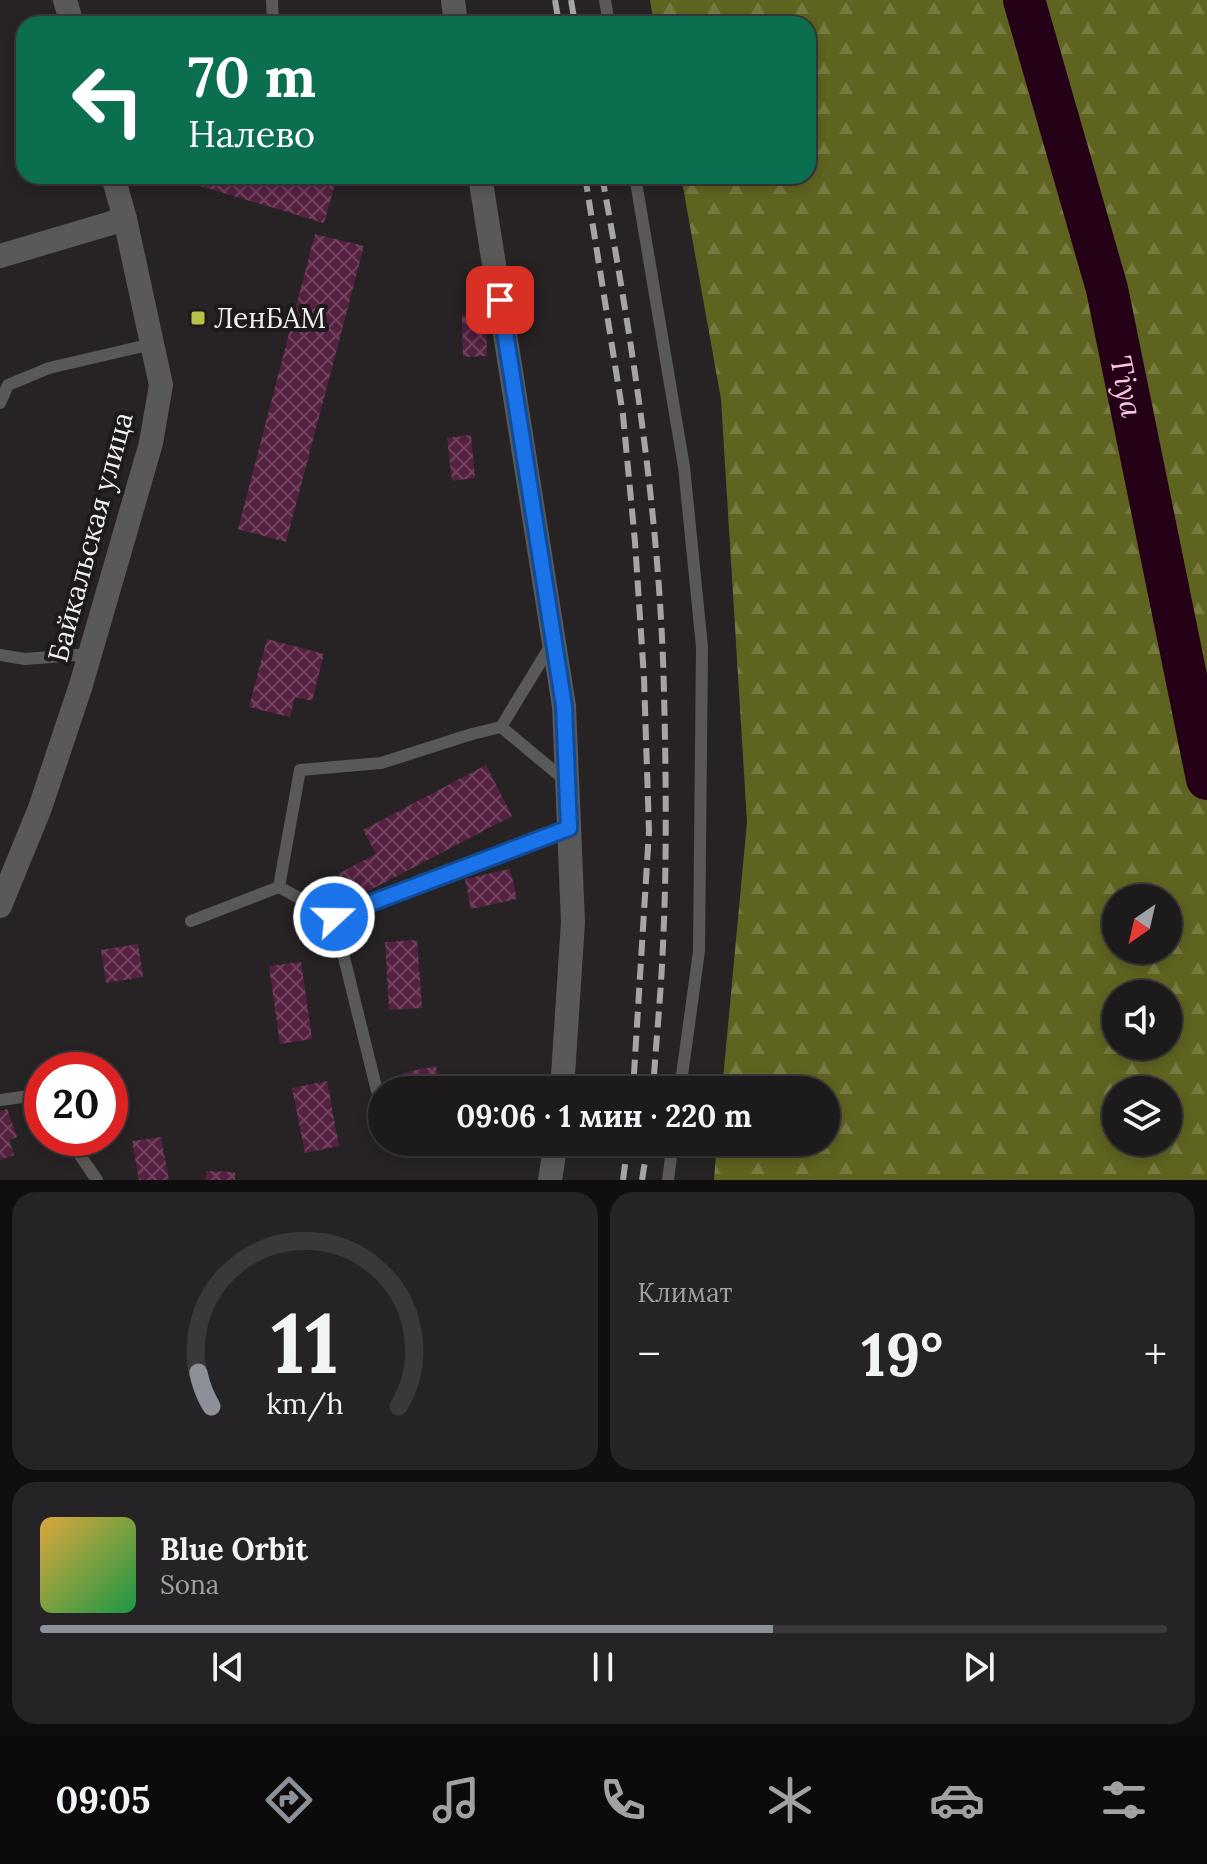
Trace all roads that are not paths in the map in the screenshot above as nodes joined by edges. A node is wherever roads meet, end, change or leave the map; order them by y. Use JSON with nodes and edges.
{"nodes":[{"id":1,"x":115,"y":184,"type":"edge"},
{"id":2,"x":481,"y":184,"type":"edge"},
{"id":3,"x":636,"y":184,"type":"edge"},
{"id":4,"x":125,"y":219,"type":"junction"},
{"id":5,"x":0,"y":256,"type":"edge"},
{"id":6,"x":152,"y":344,"type":"junction"},
{"id":7,"x":0,"y":403,"type":"edge"},
{"id":8,"x":554,"y":642,"type":"junction"},
{"id":9,"x":90,"y":654,"type":"junction"},
{"id":10,"x":0,"y":655,"type":"edge"},
{"id":11,"x":501,"y":727,"type":"junction"},
{"id":12,"x":567,"y":782,"type":"junction"},
{"id":13,"x":569,"y":828,"type":"junction"},
{"id":14,"x":279,"y":887,"type":"junction"},
{"id":15,"x":0,"y":906,"type":"edge"},
{"id":16,"x":334,"y":917,"type":"junction"},
{"id":17,"x":191,"y":921,"type":"dead end"},
{"id":18,"x":373,"y":1076,"type":"edge"},
{"id":19,"x":563,"y":1076,"type":"edge"},
{"id":20,"x":682,"y":1076,"type":"edge"},
{"id":21,"x":24,"y":1097,"type":"edge"},
{"id":22,"x":0,"y":1100,"type":"edge"},
{"id":23,"x":80,"y":1156,"type":"edge"},
{"id":24,"x":554,"y":1156,"type":"edge"},
{"id":25,"x":671,"y":1156,"type":"edge"},
{"id":26,"x":97,"y":1180,"type":"edge"},
{"id":27,"x":550,"y":1180,"type":"edge"},
{"id":28,"x":668,"y":1180,"type":"edge"}],
"edges":[{"from":1,"to":4,"type":"street","name":"Байкальская улица"},
{"from":2,"to":8,"type":"street"},
{"from":3,"to":20,"type":"lane"},
{"from":4,"to":5,"type":"street"},
{"from":4,"to":6,"type":"street","name":"Байкальская улица"},
{"from":6,"to":7,"type":"lane"},
{"from":6,"to":9,"type":"street","name":"Байкальская улица"},
{"from":8,"to":11,"type":"lane"},
{"from":8,"to":12,"type":"street"},
{"from":9,"to":10,"type":"lane"},
{"from":9,"to":15,"type":"street","name":"Байкальская улица"},
{"from":11,"to":12,"type":"lane"},
{"from":11,"to":14,"type":"lane"},
{"from":12,"to":13,"type":"street"},
{"from":13,"to":16,"type":"lane"},
{"from":13,"to":19,"type":"street"},
{"from":14,"to":16,"type":"lane"},
{"from":14,"to":17,"type":"lane"},
{"from":16,"to":18,"type":"lane"},
{"from":21,"to":22,"type":"lane"},
{"from":23,"to":26,"type":"lane"},
{"from":24,"to":27,"type":"street"},
{"from":25,"to":28,"type":"lane"}]}
